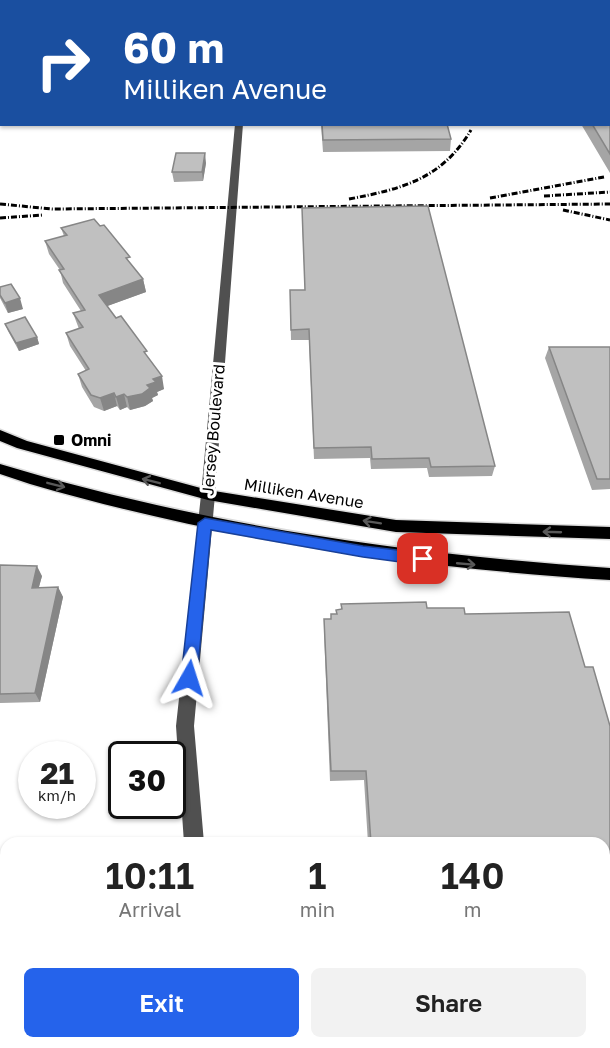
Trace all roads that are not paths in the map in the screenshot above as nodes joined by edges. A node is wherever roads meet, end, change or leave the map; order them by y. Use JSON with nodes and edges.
{"nodes":[{"id":1,"x":239,"y":126,"type":"edge"},
{"id":2,"x":0,"y":435,"type":"edge"},
{"id":3,"x":0,"y":469,"type":"edge"},
{"id":4,"x":208,"y":495,"type":"junction"},
{"id":5,"x":205,"y":523,"type":"junction"},
{"id":6,"x":610,"y":533,"type":"edge"},
{"id":7,"x":610,"y":574,"type":"edge"},
{"id":8,"x":194,"y":837,"type":"edge"}],
"edges":[{"from":1,"to":4,"type":"street","name":"Jersey Boulevard"},
{"from":4,"to":2,"type":"main road","name":"Milliken Avenue","one_way":true},
{"from":3,"to":5,"type":"main road","one_way":true},
{"from":4,"to":5,"type":"street","name":"Jersey Boulevard"},
{"from":6,"to":4,"type":"main road","name":"Milliken Avenue","one_way":true},
{"from":5,"to":7,"type":"main road","one_way":true},
{"from":5,"to":8,"type":"street","name":"Jersey Boulevard"}]}
